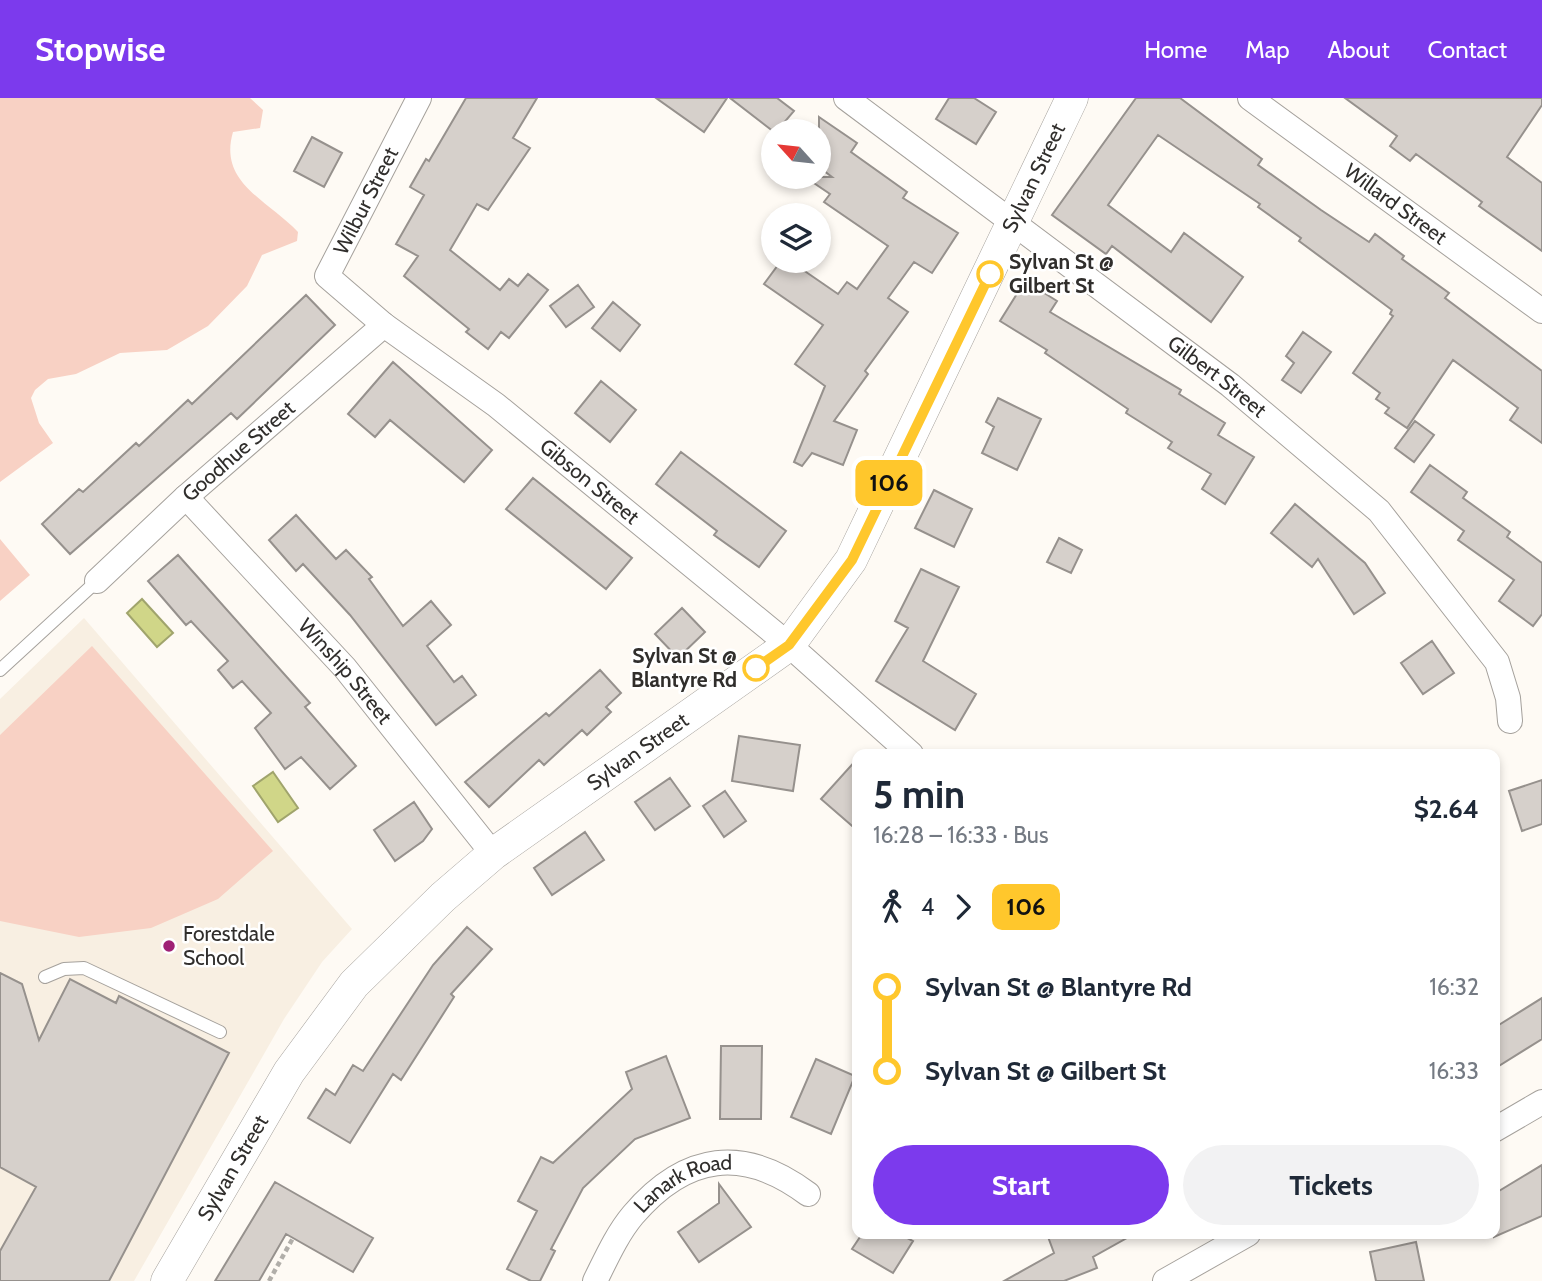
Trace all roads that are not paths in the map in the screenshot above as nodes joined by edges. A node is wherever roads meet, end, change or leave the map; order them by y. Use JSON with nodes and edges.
{"nodes":[{"id":1,"x":419,"y":98,"type":"edge"},
{"id":2,"x":846,"y":98,"type":"edge"},
{"id":3,"x":1072,"y":98,"type":"edge"},
{"id":4,"x":1250,"y":98,"type":"edge"},
{"id":5,"x":1014,"y":224,"type":"junction"},
{"id":6,"x":1542,"y":311,"type":"edge"},
{"id":7,"x":384,"y":325,"type":"junction"},
{"id":8,"x":186,"y":497,"type":"junction"},
{"id":9,"x":97,"y":581,"type":"joint"},
{"id":10,"x":789,"y":645,"type":"junction"},
{"id":11,"x":0,"y":670,"type":"edge"},
{"id":12,"x":1510,"y":721,"type":"dead end"},
{"id":13,"x":905,"y":749,"type":"edge"},
{"id":14,"x":493,"y":854,"type":"junction"},
{"id":15,"x":45,"y":977,"type":"dead end"},
{"id":16,"x":220,"y":1032,"type":"dead end"},
{"id":17,"x":1542,"y":1102,"type":"edge"},
{"id":18,"x":1500,"y":1126,"type":"edge"},
{"id":19,"x":808,"y":1195,"type":"dead end"},
{"id":20,"x":1238,"y":1239,"type":"edge"},
{"id":21,"x":167,"y":1281,"type":"edge"},
{"id":22,"x":595,"y":1281,"type":"edge"},
{"id":23,"x":1165,"y":1281,"type":"edge"}],
"edges":[{"from":1,"to":7,"type":"street","name":"Wilbur Street"},
{"from":2,"to":5,"type":"street","name":"Gilbert Street"},
{"from":3,"to":5,"type":"street","name":"Sylvan Street"},
{"from":4,"to":6,"type":"street","name":"Willard Street"},
{"from":5,"to":10,"type":"street","name":"Sylvan Street"},
{"from":5,"to":12,"type":"street","name":"Gilbert Street"},
{"from":7,"to":8,"type":"street","name":"Goodhue Street"},
{"from":7,"to":10,"type":"street","name":"Gibson Street"},
{"from":8,"to":9,"type":"street","name":"Goodhue Street"},
{"from":8,"to":14,"type":"street","name":"Winship Street"},
{"from":9,"to":11,"type":"lane"},
{"from":10,"to":13,"type":"street","name":"Gibson Street"},
{"from":10,"to":14,"type":"street","name":"Sylvan Street"},
{"from":14,"to":21,"type":"street","name":"Sylvan Street"},
{"from":15,"to":16,"type":"lane"},
{"from":17,"to":18,"type":"street"},
{"from":19,"to":22,"type":"street","name":"Lanark Road"},
{"from":20,"to":23,"type":"street"}]}
